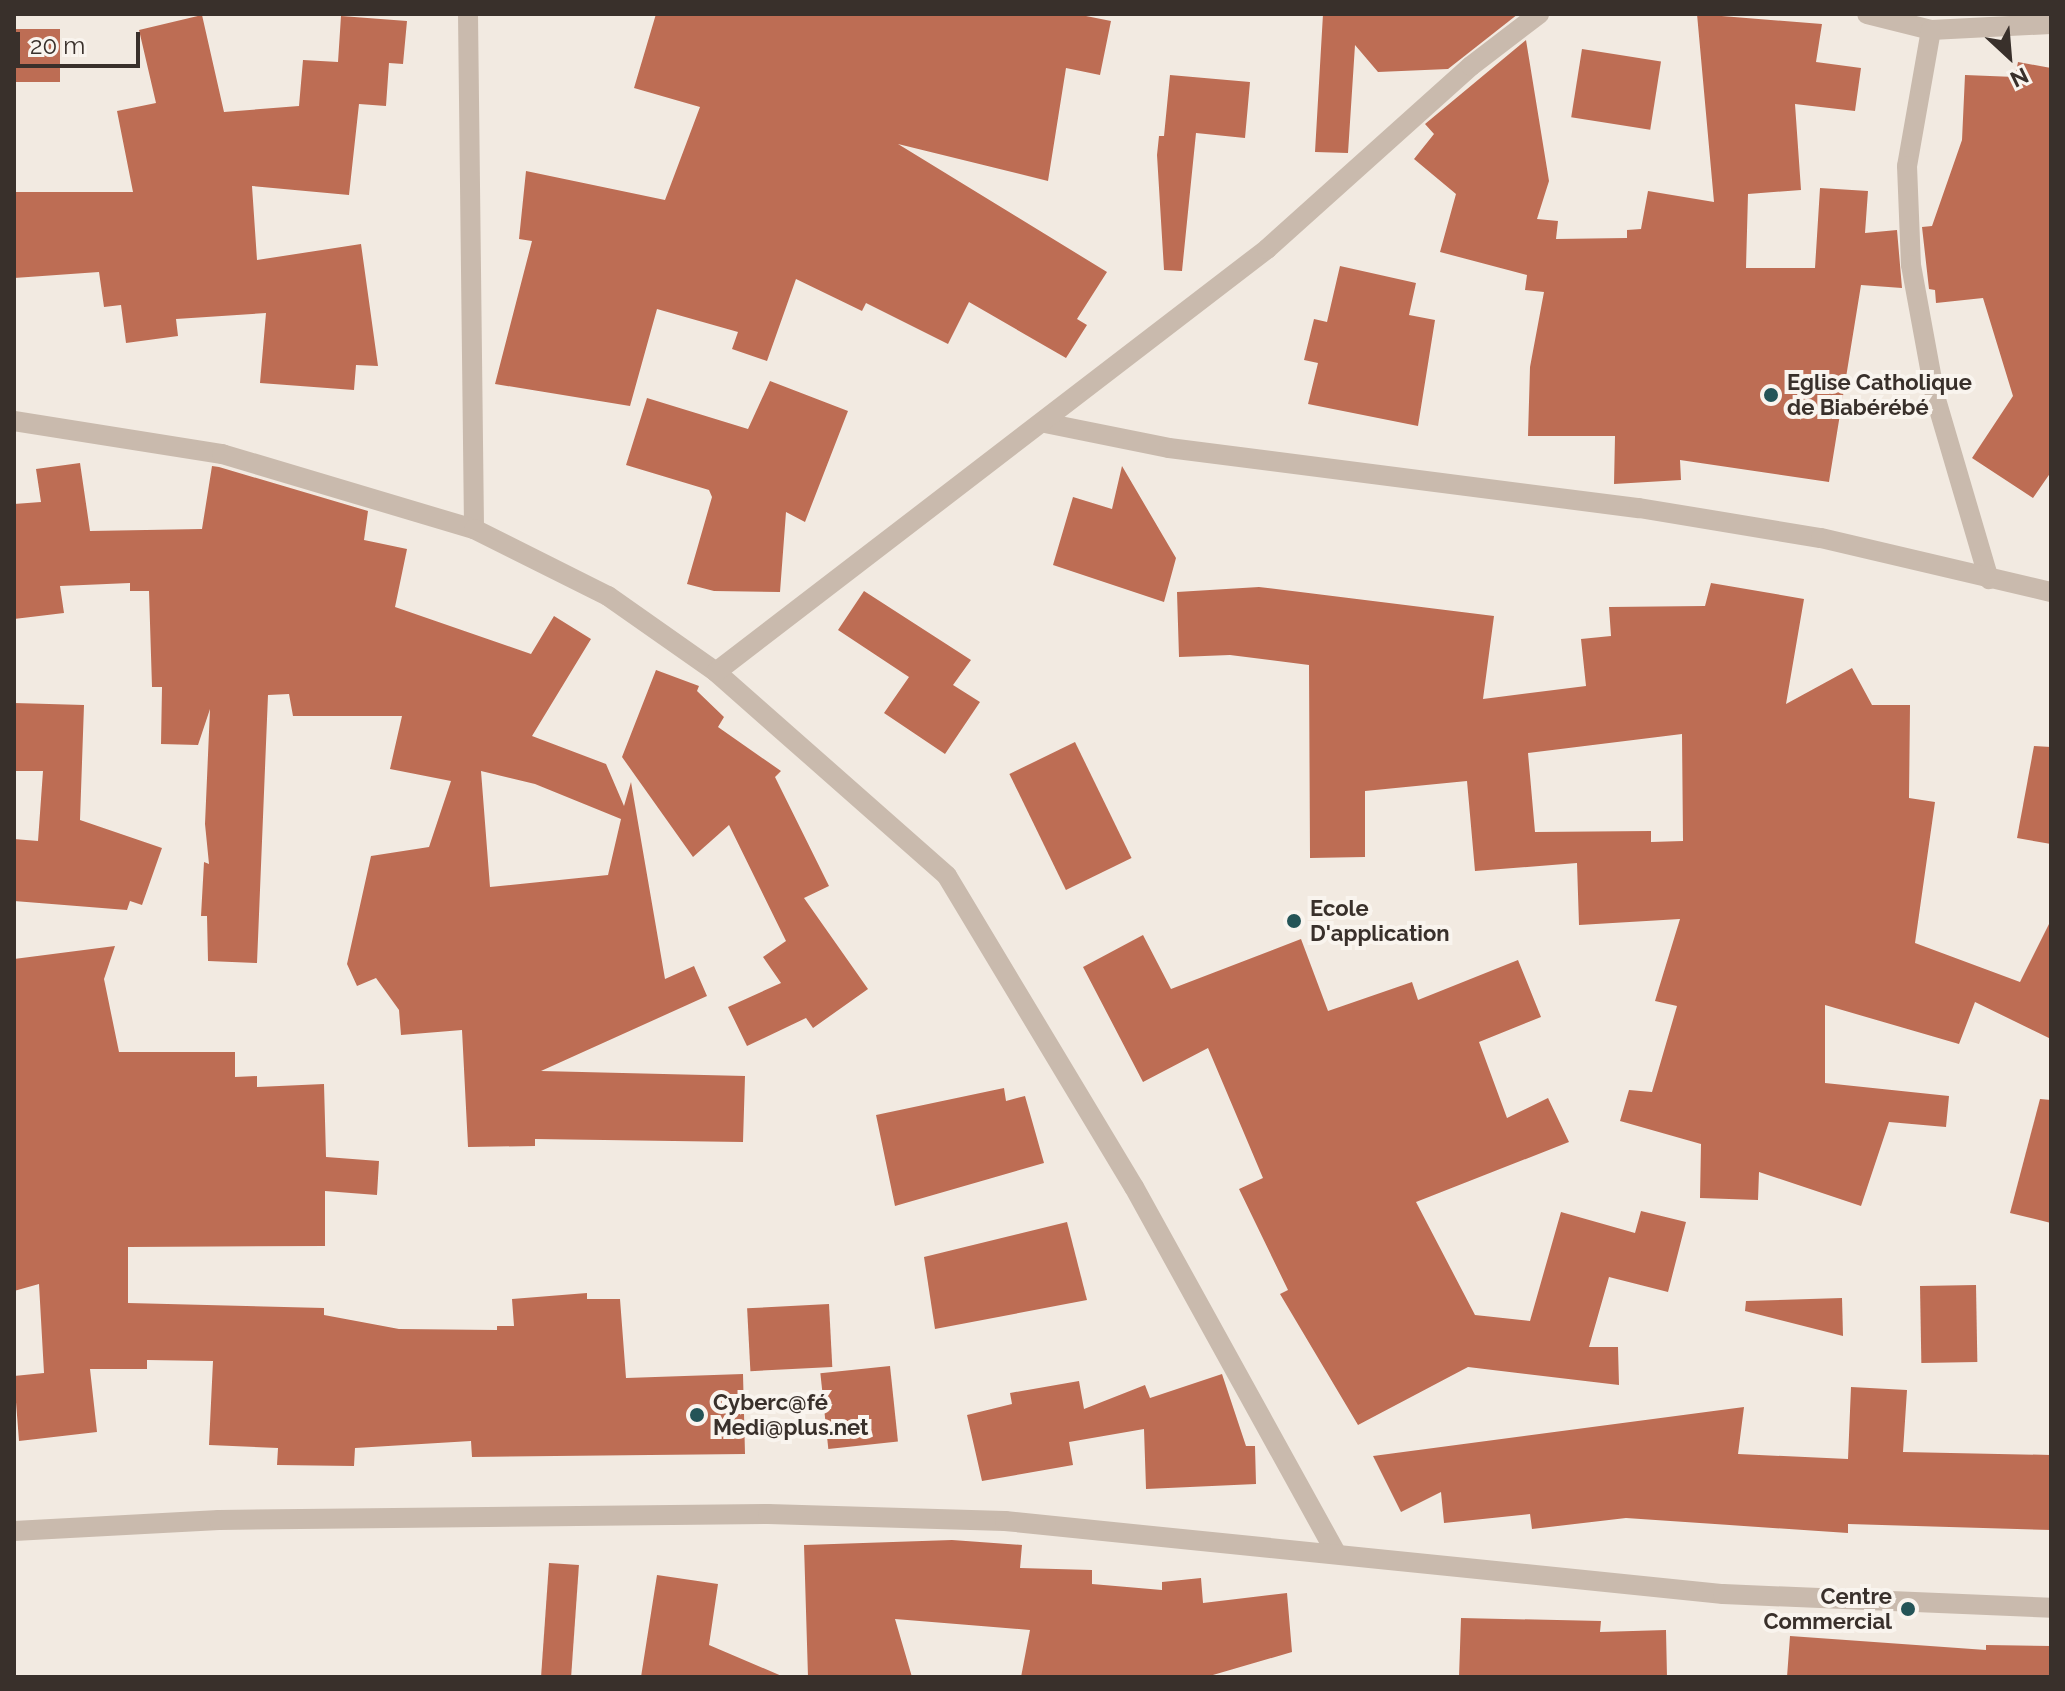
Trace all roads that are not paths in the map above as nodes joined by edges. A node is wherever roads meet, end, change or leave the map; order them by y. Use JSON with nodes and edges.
{"nodes":[{"id":1,"x":468,"y":14,"type":"edge"},
{"id":2,"x":1539,"y":14,"type":"edge"},
{"id":3,"x":1867,"y":14,"type":"edge"},
{"id":4,"x":2051,"y":24,"type":"edge"},
{"id":5,"x":1931,"y":30,"type":"junction"},
{"id":6,"x":14,"y":421,"type":"edge"},
{"id":7,"x":1045,"y":423,"type":"junction"},
{"id":8,"x":474,"y":529,"type":"junction"},
{"id":9,"x":1989,"y":579,"type":"junction"},
{"id":10,"x":2051,"y":592,"type":"edge"},
{"id":11,"x":716,"y":672,"type":"junction"},
{"id":12,"x":14,"y":1531,"type":"edge"},
{"id":13,"x":1337,"y":1554,"type":"junction"},
{"id":14,"x":2051,"y":1608,"type":"edge"}],
"edges":[{"from":1,"to":8,"type":"street"},
{"from":2,"to":7,"type":"street"},
{"from":3,"to":5,"type":"street"},
{"from":4,"to":5,"type":"street"},
{"from":5,"to":9,"type":"street"},
{"from":6,"to":8,"type":"street"},
{"from":7,"to":9,"type":"street"},
{"from":7,"to":11,"type":"street"},
{"from":8,"to":11,"type":"street"},
{"from":9,"to":10,"type":"street"},
{"from":11,"to":13,"type":"street"},
{"from":12,"to":13,"type":"street"},
{"from":13,"to":14,"type":"street"}]}
